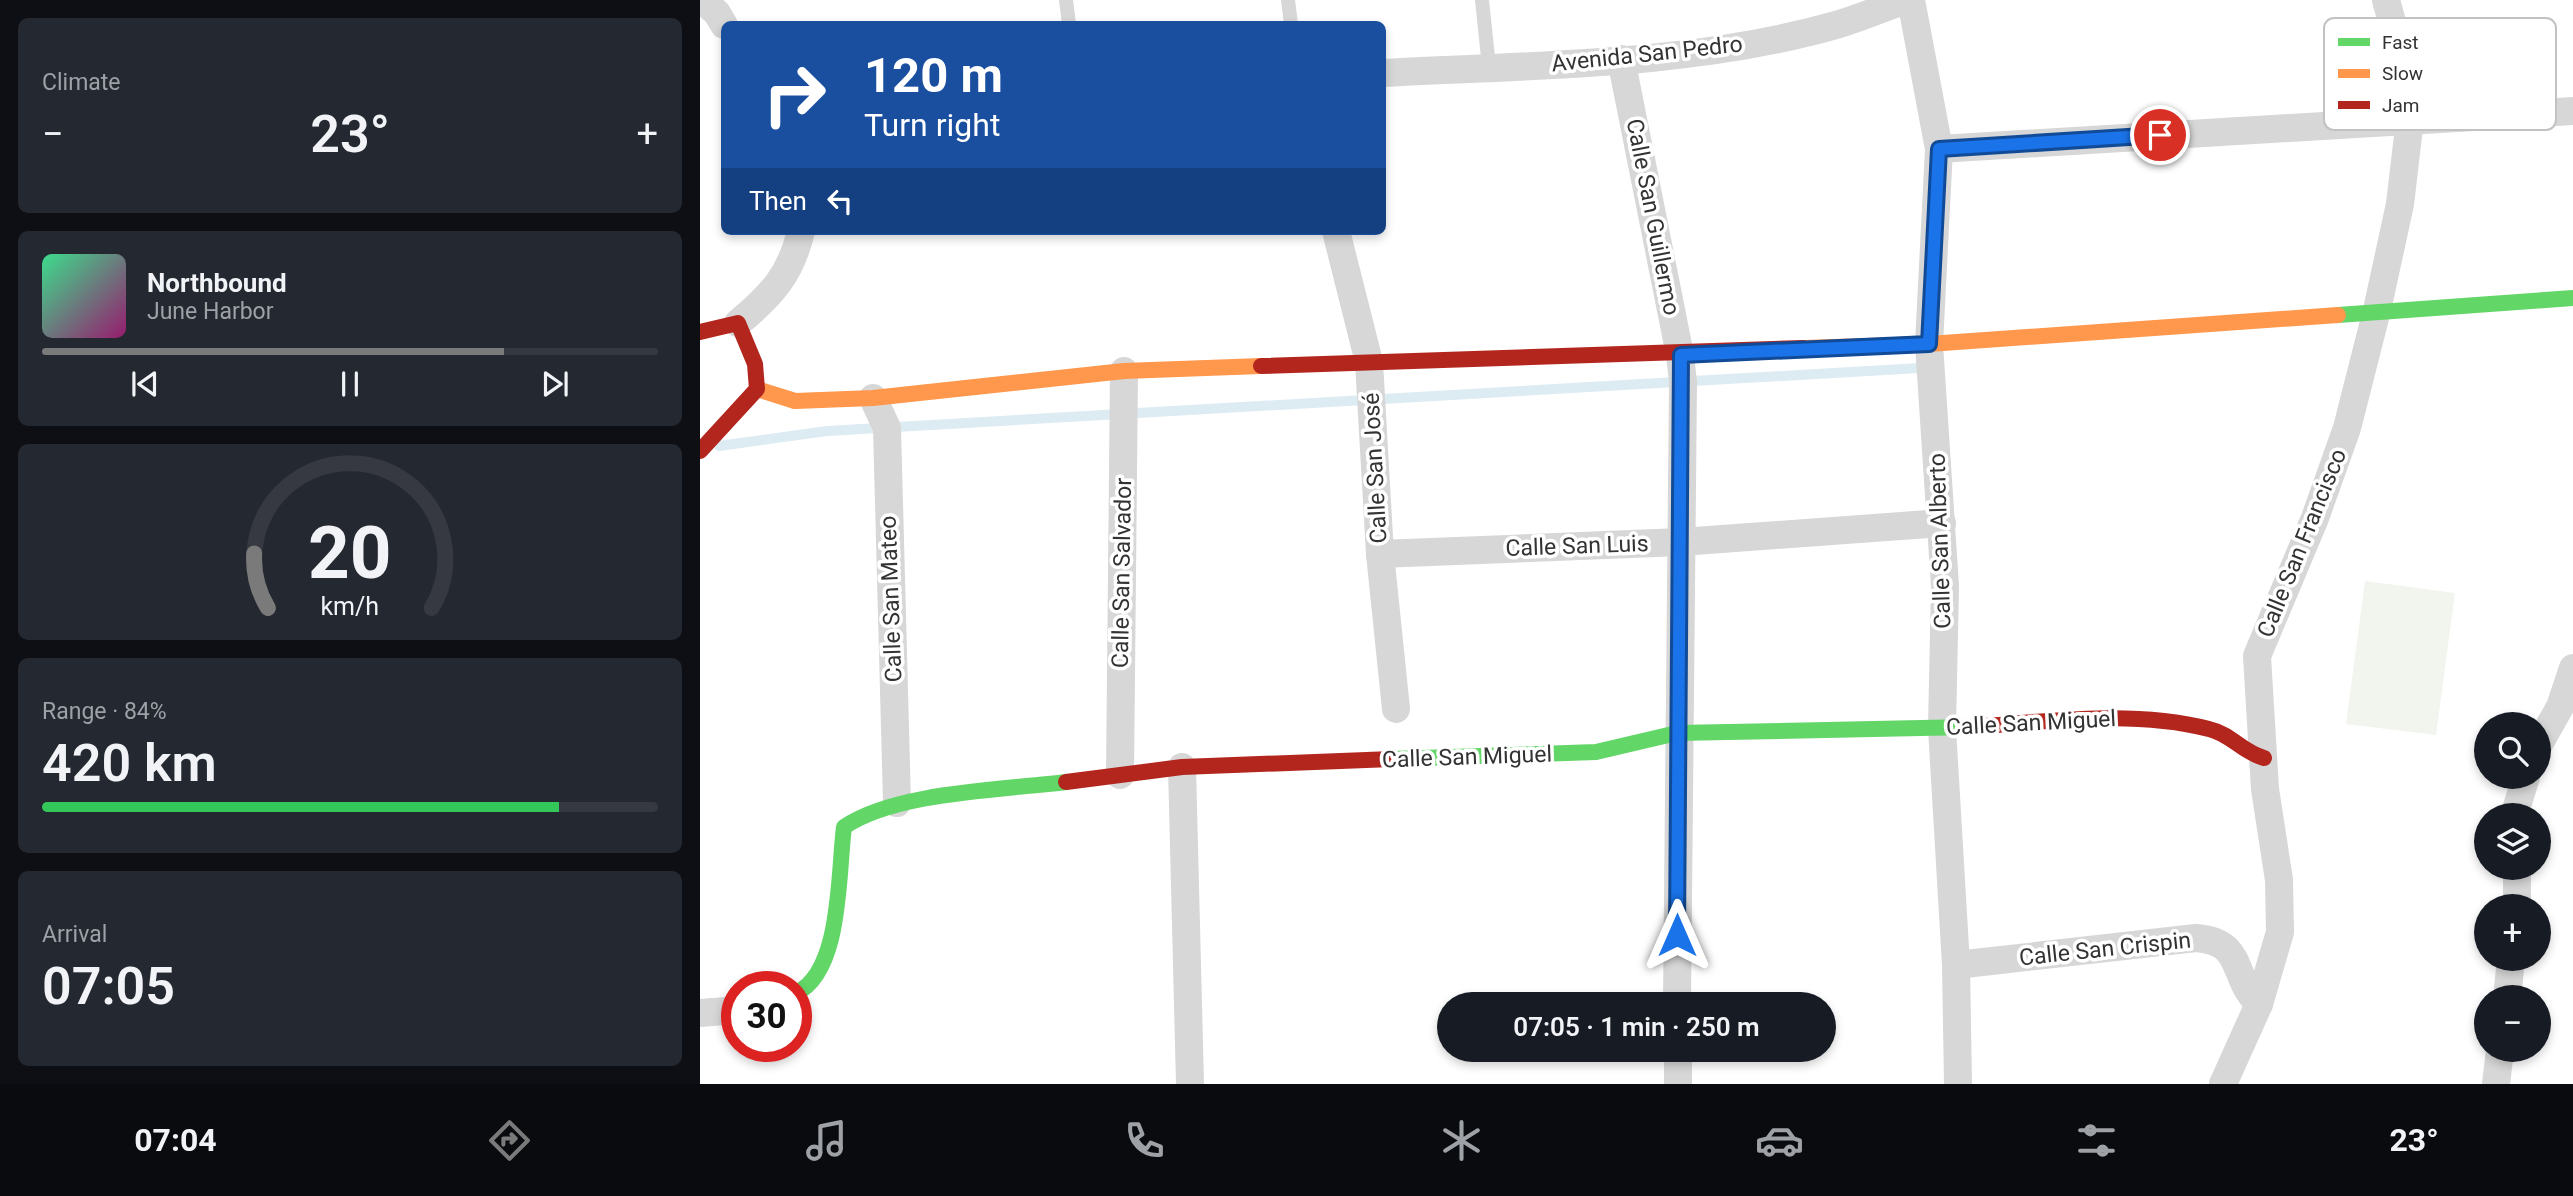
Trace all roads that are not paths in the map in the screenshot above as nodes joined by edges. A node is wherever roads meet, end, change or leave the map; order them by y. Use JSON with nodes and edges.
{"nodes":[{"id":1,"x":702,"y":0,"type":"edge"},
{"id":2,"x":1066,"y":0,"type":"edge"},
{"id":3,"x":1288,"y":0,"type":"edge"},
{"id":4,"x":1482,"y":0,"type":"edge"},
{"id":5,"x":1909,"y":0,"type":"edge"},
{"id":6,"x":2386,"y":0,"type":"edge"},
{"id":7,"x":2391,"y":18,"type":"edge"},
{"id":8,"x":722,"y":21,"type":"edge"},
{"id":9,"x":1069,"y":21,"type":"edge"},
{"id":10,"x":1291,"y":21,"type":"edge"},
{"id":11,"x":1621,"y":59,"type":"junction"},
{"id":12,"x":1489,"y":67,"type":"junction"},
{"id":13,"x":1386,"y":73,"type":"edge"},
{"id":14,"x":2324,"y":124,"type":"edge"},
{"id":15,"x":2409,"y":130,"type":"edge"},
{"id":16,"x":1939,"y":149,"type":"junction"},
{"id":17,"x":800,"y":235,"type":"edge"},
{"id":18,"x":1337,"y":235,"type":"edge"},
{"id":19,"x":2573,"y":298,"type":"edge"},
{"id":20,"x":2377,"y":310,"type":"junction"},
{"id":21,"x":738,"y":323,"type":"junction"},
{"id":22,"x":700,"y":332,"type":"edge"},
{"id":23,"x":1929,"y":344,"type":"junction"},
{"id":24,"x":1681,"y":355,"type":"junction"},
{"id":25,"x":1369,"y":362,"type":"junction"},
{"id":26,"x":1124,"y":372,"type":"junction"},
{"id":27,"x":757,"y":389,"type":"junction"},
{"id":28,"x":873,"y":398,"type":"junction"},
{"id":29,"x":700,"y":451,"type":"edge"},
{"id":30,"x":1942,"y":523,"type":"junction"},
{"id":31,"x":1681,"y":542,"type":"junction"},
{"id":32,"x":1380,"y":554,"type":"junction"},
{"id":33,"x":2573,"y":668,"type":"edge"},
{"id":34,"x":1396,"y":709,"type":"dead end"},
{"id":35,"x":2551,"y":723,"type":"edge"},
{"id":36,"x":1942,"y":729,"type":"junction"},
{"id":37,"x":1677,"y":733,"type":"junction"},
{"id":38,"x":2264,"y":758,"type":"junction"},
{"id":39,"x":1182,"y":768,"type":"junction"},
{"id":40,"x":1120,"y":775,"type":"junction"},
{"id":41,"x":897,"y":803,"type":"junction"},
{"id":42,"x":1956,"y":965,"type":"junction"},
{"id":43,"x":812,"y":985,"type":"edge"},
{"id":44,"x":1678,"y":992,"type":"edge"},
{"id":45,"x":2259,"y":1004,"type":"junction"},
{"id":46,"x":721,"y":1011,"type":"edge"},
{"id":47,"x":700,"y":1013,"type":"edge"},
{"id":48,"x":1678,"y":1062,"type":"edge"},
{"id":49,"x":2499,"y":1062,"type":"edge"},
{"id":50,"x":1190,"y":1084,"type":"edge"},
{"id":51,"x":1678,"y":1084,"type":"edge"},
{"id":52,"x":1958,"y":1084,"type":"edge"},
{"id":53,"x":2223,"y":1084,"type":"edge"},
{"id":54,"x":2496,"y":1084,"type":"edge"}],
"edges":[{"from":1,"to":8,"type":"street"},
{"from":2,"to":9,"type":"lane"},
{"from":3,"to":10,"type":"lane"},
{"from":4,"to":12,"type":"lane"},
{"from":5,"to":11,"type":"street","name":"Avenida San Pedro"},
{"from":5,"to":16,"type":"street","name":"Calle San Alberto"},
{"from":6,"to":7,"type":"street","name":"Calle San Francisco"},
{"from":11,"to":12,"type":"street","name":"Avenida San Pedro"},
{"from":11,"to":24,"type":"street","name":"Calle San Guillermo"},
{"from":12,"to":13,"type":"street","name":"Avenida San Pedro"},
{"from":14,"to":16,"type":"street"},
{"from":15,"to":20,"type":"street","name":"Calle San Francisco"},
{"from":16,"to":23,"type":"street","name":"Calle San Alberto"},
{"from":17,"to":21,"type":"street"},
{"from":18,"to":25,"type":"street","name":"Calle San José"},
{"from":19,"to":20,"type":"street"},
{"from":20,"to":23,"type":"street"},
{"from":20,"to":38,"type":"street","name":"Calle San Francisco"},
{"from":21,"to":22,"type":"street"},
{"from":21,"to":27,"type":"street"},
{"from":23,"to":24,"type":"street"},
{"from":23,"to":30,"type":"street","name":"Calle San Alberto"},
{"from":24,"to":25,"type":"street"},
{"from":24,"to":31,"type":"street","name":"Calle San Guillermo"},
{"from":25,"to":26,"type":"street"},
{"from":25,"to":32,"type":"street","name":"Calle San José"},
{"from":26,"to":28,"type":"street"},
{"from":26,"to":40,"type":"street","name":"Calle San Salvador"},
{"from":27,"to":28,"type":"street"},
{"from":27,"to":29,"type":"street"},
{"from":28,"to":41,"type":"street","name":"Calle San Mateo"},
{"from":30,"to":31,"type":"street","name":"Calle San Luis"},
{"from":30,"to":36,"type":"street","name":"Calle San Alberto"},
{"from":31,"to":32,"type":"street","name":"Calle San Luis"},
{"from":31,"to":37,"type":"street","name":"Calle San Guillermo"},
{"from":32,"to":34,"type":"street","name":"Calle San José"},
{"from":33,"to":35,"type":"street"},
{"from":36,"to":37,"type":"street","name":"Calle San Miguel"},
{"from":36,"to":38,"type":"street","name":"Calle San Miguel"},
{"from":36,"to":42,"type":"street","name":"Calle San Alberto"},
{"from":37,"to":39,"type":"street","name":"Calle San Miguel"},
{"from":37,"to":44,"type":"street","name":"Calle San Guillermo"},
{"from":38,"to":45,"type":"street","name":"Calle San Francisco"},
{"from":39,"to":40,"type":"street","name":"Calle San Miguel"},
{"from":39,"to":50,"type":"street"},
{"from":40,"to":41,"type":"street","name":"Calle San Miguel"},
{"from":41,"to":43,"type":"street","name":"Calle San Miguel"},
{"from":42,"to":45,"type":"street","name":"Calle San Crispin"},
{"from":42,"to":52,"type":"street","name":"Calle San Alberto"},
{"from":45,"to":53,"type":"street","name":"Calle San Francisco"},
{"from":46,"to":47,"type":"street"},
{"from":48,"to":51,"type":"street"},
{"from":49,"to":54,"type":"street"}]}
